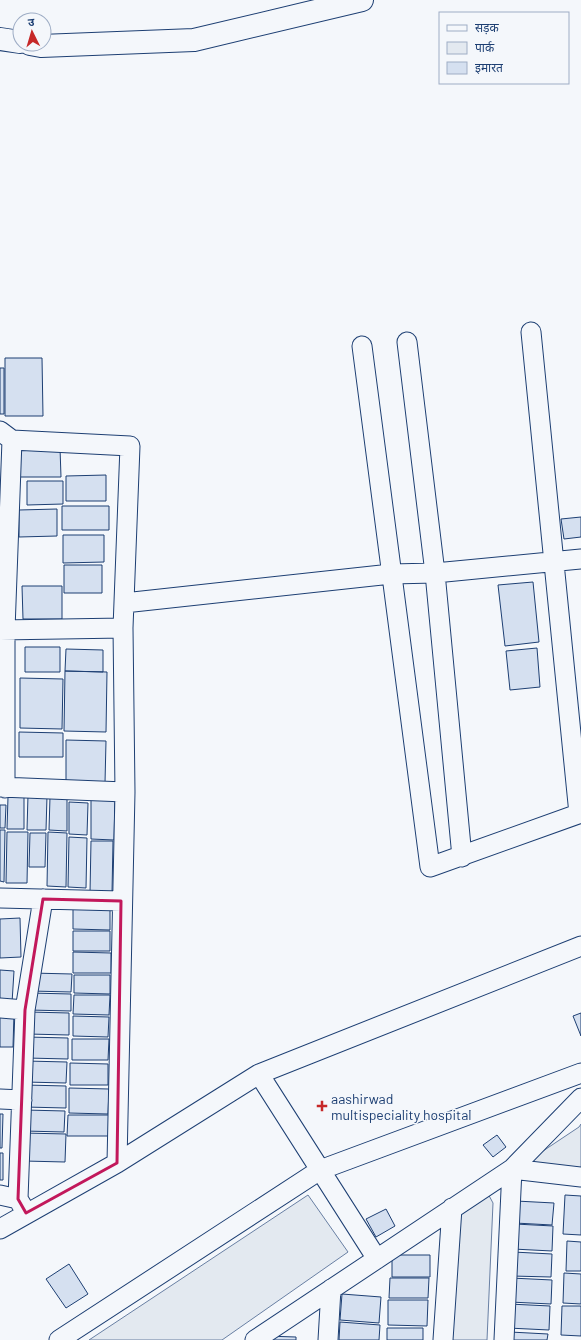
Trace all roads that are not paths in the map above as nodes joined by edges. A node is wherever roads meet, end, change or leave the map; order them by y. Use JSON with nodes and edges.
{"nodes":[{"id":1,"x":362,"y":0,"type":"edge"},
{"id":2,"x":0,"y":39,"type":"edge"},
{"id":3,"x":12,"y":41,"type":"edge"},
{"id":4,"x":52,"y":46,"type":"edge"},
{"id":5,"x":531,"y":332,"type":"dead end"},
{"id":6,"x":407,"y":342,"type":"dead end"},
{"id":7,"x":362,"y":346,"type":"dead end"},
{"id":8,"x":6,"y":435,"type":"edge"},
{"id":9,"x":4,"y":518,"type":"edge"},
{"id":10,"x":581,"y":558,"type":"edge"},
{"id":11,"x":553,"y":561,"type":"junction"},
{"id":12,"x":435,"y":573,"type":"junction"},
{"id":13,"x":391,"y":574,"type":"junction"},
{"id":14,"x":124,"y":603,"type":"junction"},
{"id":15,"x":123,"y":628,"type":"junction"},
{"id":16,"x":2,"y":630,"type":"edge"},
{"id":17,"x":2,"y":702,"type":"edge"},
{"id":18,"x":2,"y":788,"type":"edge"},
{"id":19,"x":125,"y":792,"type":"junction"},
{"id":20,"x":580,"y":814,"type":"edge"},
{"id":21,"x":462,"y":857,"type":"junction"},
{"id":22,"x":0,"y":898,"type":"edge"},
{"id":23,"x":43,"y":899,"type":"junction"},
{"id":24,"x":122,"y":901,"type":"junction"},
{"id":25,"x":581,"y":946,"type":"edge"},
{"id":26,"x":0,"y":1008,"type":"edge"},
{"id":27,"x":25,"y":1010,"type":"junction"},
{"id":28,"x":259,"y":1074,"type":"junction"},
{"id":29,"x":581,"y":1074,"type":"edge"},
{"id":30,"x":581,"y":1098,"type":"edge"},
{"id":31,"x":0,"y":1099,"type":"edge"},
{"id":32,"x":22,"y":1100,"type":"junction"},
{"id":33,"x":117,"y":1163,"type":"junction"},
{"id":34,"x":512,"y":1169,"type":"junction"},
{"id":35,"x":320,"y":1170,"type":"junction"},
{"id":36,"x":581,"y":1177,"type":"edge"},
{"id":37,"x":0,"y":1196,"type":"edge"},
{"id":38,"x":22,"y":1206,"type":"junction"},
{"id":39,"x":452,"y":1208,"type":"junction"},
{"id":40,"x":0,"y":1229,"type":"edge"},
{"id":41,"x":376,"y":1259,"type":"junction"},
{"id":42,"x":331,"y":1289,"type":"junction"},
{"id":43,"x":59,"y":1340,"type":"edge"},
{"id":44,"x":255,"y":1340,"type":"edge"},
{"id":45,"x":328,"y":1340,"type":"edge"},
{"id":46,"x":443,"y":1340,"type":"edge"},
{"id":47,"x":504,"y":1340,"type":"edge"}],
"edges":[{"from":1,"to":4,"type":"street"},
{"from":2,"to":3,"type":"street"},
{"from":5,"to":11,"type":"street"},
{"from":6,"to":12,"type":"street"},
{"from":7,"to":13,"type":"street"},
{"from":8,"to":9,"type":"street"},
{"from":8,"to":14,"type":"street"},
{"from":9,"to":16,"type":"street"},
{"from":10,"to":11,"type":"street"},
{"from":11,"to":12,"type":"street"},
{"from":11,"to":20,"type":"street"},
{"from":12,"to":13,"type":"street"},
{"from":12,"to":21,"type":"street"},
{"from":13,"to":14,"type":"street"},
{"from":13,"to":21,"type":"street"},
{"from":14,"to":15,"type":"street"},
{"from":15,"to":16,"type":"street"},
{"from":15,"to":19,"type":"street"},
{"from":16,"to":17,"type":"street"},
{"from":17,"to":18,"type":"street"},
{"from":18,"to":19,"type":"street"},
{"from":19,"to":24,"type":"street"},
{"from":20,"to":21,"type":"street"},
{"from":22,"to":23,"type":"street"},
{"from":23,"to":24,"type":"street"},
{"from":23,"to":27,"type":"street"},
{"from":24,"to":33,"type":"street"},
{"from":25,"to":28,"type":"street"},
{"from":26,"to":27,"type":"street"},
{"from":27,"to":32,"type":"street"},
{"from":28,"to":33,"type":"street"},
{"from":28,"to":35,"type":"street"},
{"from":29,"to":35,"type":"street"},
{"from":30,"to":34,"type":"street"},
{"from":31,"to":32,"type":"street"},
{"from":32,"to":38,"type":"street"},
{"from":33,"to":38,"type":"street"},
{"from":34,"to":36,"type":"street"},
{"from":34,"to":39,"type":"street"},
{"from":34,"to":47,"type":"street"},
{"from":35,"to":41,"type":"street"},
{"from":35,"to":43,"type":"street"},
{"from":37,"to":38,"type":"street"},
{"from":38,"to":40,"type":"street"},
{"from":39,"to":41,"type":"street"},
{"from":39,"to":46,"type":"street"},
{"from":41,"to":42,"type":"street"},
{"from":42,"to":44,"type":"street"},
{"from":42,"to":45,"type":"street"}]}
